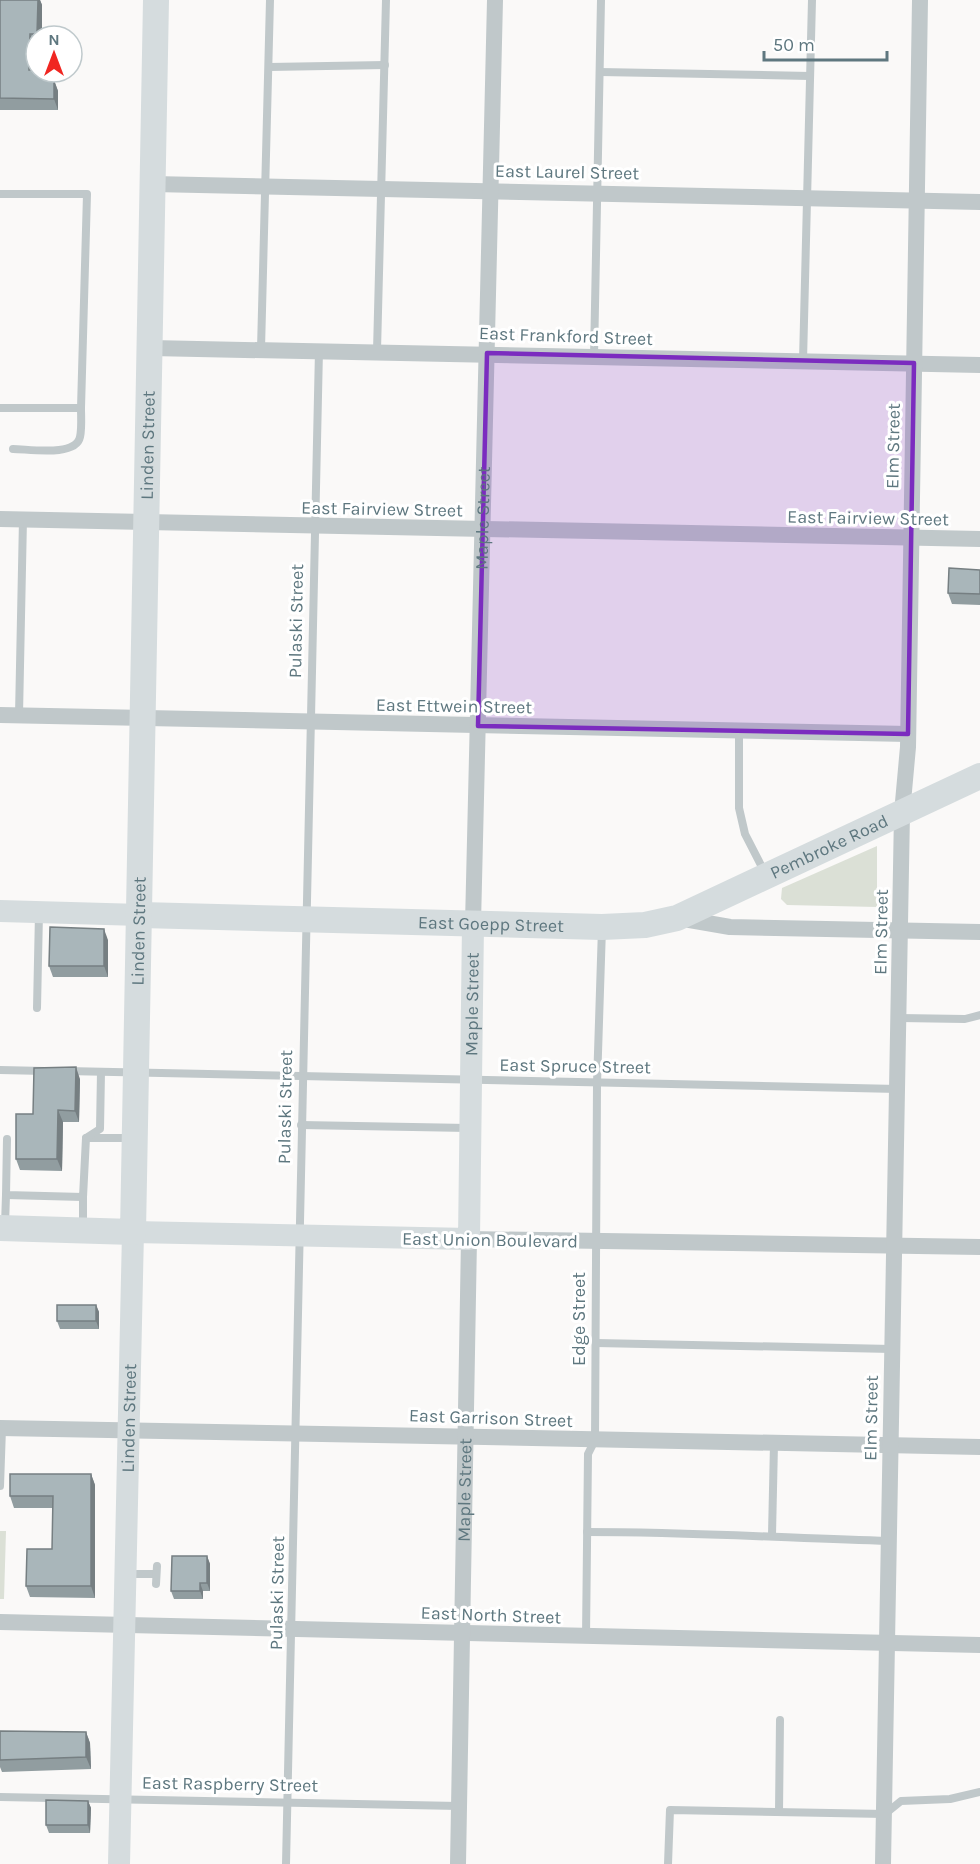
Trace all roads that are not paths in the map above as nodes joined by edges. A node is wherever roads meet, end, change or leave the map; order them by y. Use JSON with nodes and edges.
{"nodes":[{"id":1,"x":156,"y":0,"type":"edge"},
{"id":2,"x":270,"y":0,"type":"edge"},
{"id":3,"x":386,"y":0,"type":"edge"},
{"id":4,"x":495,"y":0,"type":"edge"},
{"id":5,"x":601,"y":0,"type":"edge"},
{"id":6,"x":812,"y":0,"type":"edge"},
{"id":7,"x":920,"y":0,"type":"edge"},
{"id":8,"x":385,"y":65,"type":"junction"},
{"id":9,"x":269,"y":67,"type":"junction"},
{"id":10,"x":600,"y":72,"type":"junction"},
{"id":11,"x":810,"y":76,"type":"junction"},
{"id":12,"x":153,"y":184,"type":"junction"},
{"id":13,"x":266,"y":185,"type":"junction"},
{"id":14,"x":382,"y":188,"type":"junction"},
{"id":15,"x":491,"y":191,"type":"junction"},
{"id":16,"x":598,"y":192,"type":"junction"},
{"id":17,"x":0,"y":194,"type":"edge"},
{"id":18,"x":807,"y":197,"type":"junction"},
{"id":19,"x":916,"y":200,"type":"junction"},
{"id":20,"x":980,"y":202,"type":"edge"},
{"id":21,"x":151,"y":348,"type":"junction"},
{"id":22,"x":261,"y":349,"type":"junction"},
{"id":23,"x":319,"y":350,"type":"junction"},
{"id":24,"x":377,"y":351,"type":"junction"},
{"id":25,"x":488,"y":353,"type":"junction"},
{"id":26,"x":594,"y":357,"type":"junction"},
{"id":27,"x":803,"y":361,"type":"junction"},
{"id":28,"x":914,"y":363,"type":"junction"},
{"id":29,"x":980,"y":365,"type":"edge"},
{"id":30,"x":0,"y":408,"type":"edge"},
{"id":31,"x":81,"y":408,"type":"junction"},
{"id":32,"x":13,"y":449,"type":"dead end"},
{"id":33,"x":0,"y":519,"type":"edge"},
{"id":34,"x":23,"y":519,"type":"junction"},
{"id":35,"x":146,"y":524,"type":"junction"},
{"id":36,"x":314,"y":527,"type":"junction"},
{"id":37,"x":484,"y":529,"type":"junction"},
{"id":38,"x":910,"y":538,"type":"junction"},
{"id":39,"x":980,"y":539,"type":"edge"},
{"id":40,"x":0,"y":715,"type":"edge"},
{"id":41,"x":19,"y":715,"type":"junction"},
{"id":42,"x":143,"y":718,"type":"junction"},
{"id":43,"x":311,"y":723,"type":"junction"},
{"id":44,"x":478,"y":726,"type":"junction"},
{"id":45,"x":740,"y":731,"type":"junction"},
{"id":46,"x":908,"y":735,"type":"junction"},
{"id":47,"x":980,"y":776,"type":"edge"},
{"id":48,"x":902,"y":813,"type":"junction"},
{"id":49,"x":767,"y":876,"type":"junction"},
{"id":50,"x":0,"y":912,"type":"edge"},
{"id":51,"x":39,"y":912,"type":"junction"},
{"id":52,"x":141,"y":915,"type":"junction"},
{"id":53,"x":677,"y":918,"type":"junction"},
{"id":54,"x":306,"y":920,"type":"junction"},
{"id":55,"x":473,"y":924,"type":"junction"},
{"id":56,"x":602,"y":927,"type":"junction"},
{"id":57,"x":901,"y":930,"type":"junction"},
{"id":58,"x":980,"y":932,"type":"edge"},
{"id":59,"x":37,"y":1008,"type":"dead end"},
{"id":60,"x":980,"y":1015,"type":"edge"},
{"id":61,"x":900,"y":1018,"type":"junction"},
{"id":62,"x":0,"y":1070,"type":"edge"},
{"id":63,"x":101,"y":1072,"type":"junction"},
{"id":64,"x":136,"y":1072,"type":"junction"},
{"id":65,"x":302,"y":1076,"type":"junction"},
{"id":66,"x":472,"y":1080,"type":"junction"},
{"id":67,"x":597,"y":1084,"type":"junction"},
{"id":68,"x":898,"y":1089,"type":"junction"},
{"id":69,"x":301,"y":1125,"type":"junction"},
{"id":70,"x":471,"y":1128,"type":"junction"},
{"id":71,"x":7,"y":1138,"type":"dead end"},
{"id":72,"x":86,"y":1138,"type":"junction"},
{"id":73,"x":135,"y":1138,"type":"junction"},
{"id":74,"x":6,"y":1195,"type":"junction"},
{"id":75,"x":83,"y":1197,"type":"junction"},
{"id":76,"x":2,"y":1228,"type":"edge"},
{"id":77,"x":83,"y":1230,"type":"junction"},
{"id":78,"x":134,"y":1232,"type":"junction"},
{"id":79,"x":300,"y":1236,"type":"junction"},
{"id":80,"x":469,"y":1239,"type":"junction"},
{"id":81,"x":596,"y":1242,"type":"junction"},
{"id":82,"x":893,"y":1246,"type":"junction"},
{"id":83,"x":980,"y":1247,"type":"edge"},
{"id":84,"x":596,"y":1343,"type":"junction"},
{"id":85,"x":892,"y":1349,"type":"junction"},
{"id":86,"x":1,"y":1428,"type":"edge"},
{"id":87,"x":129,"y":1429,"type":"junction"},
{"id":88,"x":296,"y":1431,"type":"junction"},
{"id":89,"x":464,"y":1437,"type":"junction"},
{"id":90,"x":595,"y":1440,"type":"junction"},
{"id":91,"x":774,"y":1444,"type":"junction"},
{"id":92,"x":890,"y":1445,"type":"junction"},
{"id":93,"x":980,"y":1447,"type":"edge"},
{"id":94,"x":0,"y":1486,"type":"edge"},
{"id":95,"x":587,"y":1532,"type":"junction"},
{"id":96,"x":772,"y":1535,"type":"junction"},
{"id":97,"x":890,"y":1541,"type":"junction"},
{"id":98,"x":126,"y":1574,"type":"junction"},
{"id":99,"x":156,"y":1575,"type":"dead end"},
{"id":100,"x":0,"y":1622,"type":"edge"},
{"id":101,"x":125,"y":1626,"type":"junction"},
{"id":102,"x":293,"y":1629,"type":"junction"},
{"id":103,"x":463,"y":1633,"type":"junction"},
{"id":104,"x":586,"y":1637,"type":"junction"},
{"id":105,"x":888,"y":1644,"type":"junction"},
{"id":106,"x":980,"y":1645,"type":"edge"},
{"id":107,"x":780,"y":1720,"type":"dead end"},
{"id":108,"x":980,"y":1791,"type":"edge"},
{"id":109,"x":0,"y":1797,"type":"edge"},
{"id":110,"x":120,"y":1798,"type":"junction"},
{"id":111,"x":288,"y":1802,"type":"junction"},
{"id":112,"x":459,"y":1806,"type":"junction"},
{"id":113,"x":779,"y":1812,"type":"junction"},
{"id":114,"x":885,"y":1814,"type":"junction"},
{"id":115,"x":119,"y":1864,"type":"edge"},
{"id":116,"x":286,"y":1864,"type":"edge"},
{"id":117,"x":458,"y":1864,"type":"edge"},
{"id":118,"x":668,"y":1864,"type":"edge"},
{"id":119,"x":883,"y":1864,"type":"edge"}],
"edges":[{"from":1,"to":12,"type":"main road","name":"Linden Street"},
{"from":2,"to":9,"type":"lane"},
{"from":3,"to":8,"type":"lane"},
{"from":4,"to":15,"type":"street","name":"Maple Street"},
{"from":5,"to":10,"type":"lane"},
{"from":6,"to":11,"type":"lane"},
{"from":7,"to":19,"type":"street","name":"Elm Street"},
{"from":8,"to":9,"type":"lane"},
{"from":8,"to":14,"type":"lane"},
{"from":9,"to":13,"type":"lane"},
{"from":10,"to":11,"type":"lane"},
{"from":10,"to":16,"type":"lane"},
{"from":11,"to":18,"type":"lane"},
{"from":12,"to":13,"type":"street","name":"East Laurel Street"},
{"from":12,"to":21,"type":"main road","name":"Linden Street"},
{"from":13,"to":14,"type":"street","name":"East Laurel Street"},
{"from":13,"to":22,"type":"lane"},
{"from":14,"to":15,"type":"street","name":"East Laurel Street"},
{"from":14,"to":24,"type":"lane"},
{"from":15,"to":16,"type":"street","name":"East Laurel Street"},
{"from":15,"to":25,"type":"street","name":"Maple Street"},
{"from":16,"to":18,"type":"street","name":"East Laurel Street"},
{"from":16,"to":26,"type":"lane"},
{"from":17,"to":31,"type":"lane"},
{"from":18,"to":19,"type":"street","name":"East Laurel Street"},
{"from":18,"to":27,"type":"lane"},
{"from":19,"to":20,"type":"street","name":"East Laurel Street"},
{"from":19,"to":28,"type":"street","name":"Elm Street"},
{"from":21,"to":22,"type":"street","name":"East Frankford Street"},
{"from":21,"to":35,"type":"main road","name":"Linden Street"},
{"from":22,"to":23,"type":"street","name":"East Frankford Street"},
{"from":23,"to":24,"type":"street","name":"East Frankford Street"},
{"from":23,"to":36,"type":"lane","name":"Pulaski Street"},
{"from":24,"to":25,"type":"street","name":"East Frankford Street"},
{"from":25,"to":26,"type":"street","name":"East Frankford Street"},
{"from":25,"to":37,"type":"street","name":"Maple Street"},
{"from":26,"to":27,"type":"street","name":"East Frankford Street"},
{"from":27,"to":28,"type":"street","name":"East Frankford Street"},
{"from":28,"to":29,"type":"street","name":"East Frankford Street"},
{"from":28,"to":38,"type":"street","name":"Elm Street"},
{"from":30,"to":31,"type":"lane"},
{"from":31,"to":32,"type":"lane"},
{"from":33,"to":34,"type":"street","name":"East Fairview Street"},
{"from":34,"to":35,"type":"street","name":"East Fairview Street"},
{"from":34,"to":41,"type":"lane"},
{"from":35,"to":36,"type":"street","name":"East Fairview Street"},
{"from":35,"to":42,"type":"main road","name":"Linden Street"},
{"from":36,"to":37,"type":"street","name":"East Fairview Street"},
{"from":36,"to":43,"type":"lane","name":"Pulaski Street"},
{"from":37,"to":38,"type":"street","name":"East Fairview Street"},
{"from":37,"to":44,"type":"street","name":"Maple Street"},
{"from":38,"to":39,"type":"street","name":"East Fairview Street"},
{"from":38,"to":46,"type":"street","name":"Elm Street"},
{"from":40,"to":41,"type":"street","name":"East Ettwein Street"},
{"from":41,"to":42,"type":"street","name":"East Ettwein Street"},
{"from":42,"to":43,"type":"street","name":"East Ettwein Street"},
{"from":42,"to":52,"type":"main road","name":"Linden Street"},
{"from":43,"to":44,"type":"street","name":"East Ettwein Street"},
{"from":43,"to":54,"type":"lane","name":"Pulaski Street"},
{"from":44,"to":45,"type":"street","name":"East Ettwein Street"},
{"from":44,"to":55,"type":"street","name":"Maple Street"},
{"from":45,"to":46,"type":"street","name":"East Ettwein Street"},
{"from":45,"to":49,"type":"lane"},
{"from":46,"to":48,"type":"street","name":"Elm Street"},
{"from":47,"to":48,"type":"main road","name":"Pembroke Road"},
{"from":48,"to":49,"type":"main road","name":"Pembroke Road"},
{"from":48,"to":57,"type":"street","name":"Elm Street"},
{"from":49,"to":53,"type":"main road","name":"Pembroke Road"},
{"from":50,"to":51,"type":"street","name":"East Goepp Street"},
{"from":51,"to":52,"type":"street","name":"East Goepp Street"},
{"from":51,"to":59,"type":"lane"},
{"from":52,"to":54,"type":"main road","name":"East Goepp Street"},
{"from":52,"to":64,"type":"main road","name":"Linden Street"},
{"from":53,"to":56,"type":"main road","name":"East Goepp Street"},
{"from":53,"to":57,"type":"street","name":"East Goepp Street"},
{"from":54,"to":55,"type":"main road","name":"East Goepp Street"},
{"from":54,"to":65,"type":"lane","name":"Pulaski Street"},
{"from":55,"to":56,"type":"main road","name":"East Goepp Street"},
{"from":55,"to":66,"type":"street","name":"Maple Street"},
{"from":56,"to":67,"type":"lane","name":"Edge Street"},
{"from":57,"to":58,"type":"street","name":"East Goepp Street"},
{"from":57,"to":61,"type":"street","name":"Elm Street"},
{"from":60,"to":61,"type":"lane"},
{"from":61,"to":68,"type":"street","name":"Elm Street"},
{"from":62,"to":63,"type":"lane","name":"East Spruce Street"},
{"from":63,"to":64,"type":"lane","name":"East Spruce Street"},
{"from":63,"to":72,"type":"lane"},
{"from":64,"to":65,"type":"lane","name":"East Spruce Street"},
{"from":64,"to":73,"type":"main road","name":"Linden Street"},
{"from":65,"to":66,"type":"lane","name":"East Spruce Street"},
{"from":65,"to":69,"type":"lane","name":"Pulaski Street"},
{"from":66,"to":67,"type":"lane","name":"East Spruce Street"},
{"from":66,"to":70,"type":"street","name":"Maple Street"},
{"from":67,"to":68,"type":"lane","name":"East Spruce Street"},
{"from":67,"to":81,"type":"lane","name":"Edge Street"},
{"from":68,"to":82,"type":"street","name":"Elm Street"},
{"from":69,"to":70,"type":"lane"},
{"from":69,"to":79,"type":"lane","name":"Pulaski Street"},
{"from":70,"to":80,"type":"street","name":"Maple Street"},
{"from":71,"to":74,"type":"lane"},
{"from":72,"to":73,"type":"lane"},
{"from":72,"to":75,"type":"lane"},
{"from":73,"to":78,"type":"main road","name":"Linden Street"},
{"from":74,"to":75,"type":"lane"},
{"from":74,"to":76,"type":"lane"},
{"from":75,"to":77,"type":"lane"},
{"from":76,"to":77,"type":"main road","name":"East Union Boulevard"},
{"from":77,"to":78,"type":"main road","name":"East Union Boulevard"},
{"from":78,"to":79,"type":"street","name":"East Union Boulevard"},
{"from":78,"to":87,"type":"street","name":"Linden Street"},
{"from":79,"to":80,"type":"street","name":"East Union Boulevard"},
{"from":79,"to":88,"type":"lane","name":"Pulaski Street"},
{"from":80,"to":81,"type":"street","name":"East Union Boulevard"},
{"from":80,"to":89,"type":"street","name":"Maple Street"},
{"from":81,"to":82,"type":"street","name":"East Union Boulevard"},
{"from":81,"to":84,"type":"lane","name":"Edge Street"},
{"from":82,"to":83,"type":"street","name":"East Union Boulevard"},
{"from":82,"to":85,"type":"street","name":"Elm Street"},
{"from":84,"to":85,"type":"lane"},
{"from":84,"to":90,"type":"lane","name":"Edge Street"},
{"from":85,"to":92,"type":"street","name":"Elm Street"},
{"from":86,"to":87,"type":"street","name":"East Garrison Street"},
{"from":86,"to":94,"type":"lane"},
{"from":87,"to":88,"type":"street","name":"East Garrison Street"},
{"from":87,"to":98,"type":"street","name":"Linden Street"},
{"from":88,"to":89,"type":"street","name":"East Garrison Street"},
{"from":88,"to":102,"type":"lane","name":"Pulaski Street"},
{"from":89,"to":90,"type":"street","name":"East Garrison Street"},
{"from":89,"to":103,"type":"street","name":"Maple Street"},
{"from":90,"to":91,"type":"street","name":"East Garrison Street"},
{"from":90,"to":95,"type":"lane","name":"Edge Street"},
{"from":91,"to":92,"type":"street","name":"East Garrison Street"},
{"from":91,"to":96,"type":"lane"},
{"from":92,"to":93,"type":"street","name":"East Garrison Street"},
{"from":92,"to":97,"type":"street","name":"Elm Street"},
{"from":95,"to":96,"type":"lane"},
{"from":95,"to":104,"type":"lane","name":"Edge Street"},
{"from":96,"to":97,"type":"lane"},
{"from":97,"to":105,"type":"street","name":"Elm Street"},
{"from":98,"to":99,"type":"lane"},
{"from":98,"to":101,"type":"street","name":"Linden Street"},
{"from":100,"to":101,"type":"street","name":"East North Street"},
{"from":101,"to":102,"type":"street","name":"East North Street"},
{"from":101,"to":110,"type":"street","name":"Linden Street"},
{"from":102,"to":103,"type":"street","name":"East North Street"},
{"from":102,"to":111,"type":"lane","name":"Pulaski Street"},
{"from":103,"to":104,"type":"street","name":"East North Street"},
{"from":103,"to":112,"type":"street","name":"Maple Street"},
{"from":104,"to":105,"type":"street","name":"East North Street"},
{"from":105,"to":106,"type":"street","name":"East North Street"},
{"from":105,"to":114,"type":"street","name":"Elm Street"},
{"from":107,"to":113,"type":"lane"},
{"from":108,"to":114,"type":"lane"},
{"from":109,"to":110,"type":"lane","name":"East Raspberry Street"},
{"from":110,"to":111,"type":"lane","name":"East Raspberry Street"},
{"from":110,"to":115,"type":"street","name":"Linden Street"},
{"from":111,"to":112,"type":"lane","name":"East Raspberry Street"},
{"from":111,"to":116,"type":"lane","name":"Pulaski Street"},
{"from":112,"to":117,"type":"street","name":"Maple Street"},
{"from":113,"to":114,"type":"lane"},
{"from":113,"to":118,"type":"lane"},
{"from":114,"to":119,"type":"street","name":"Elm Street"}]}
